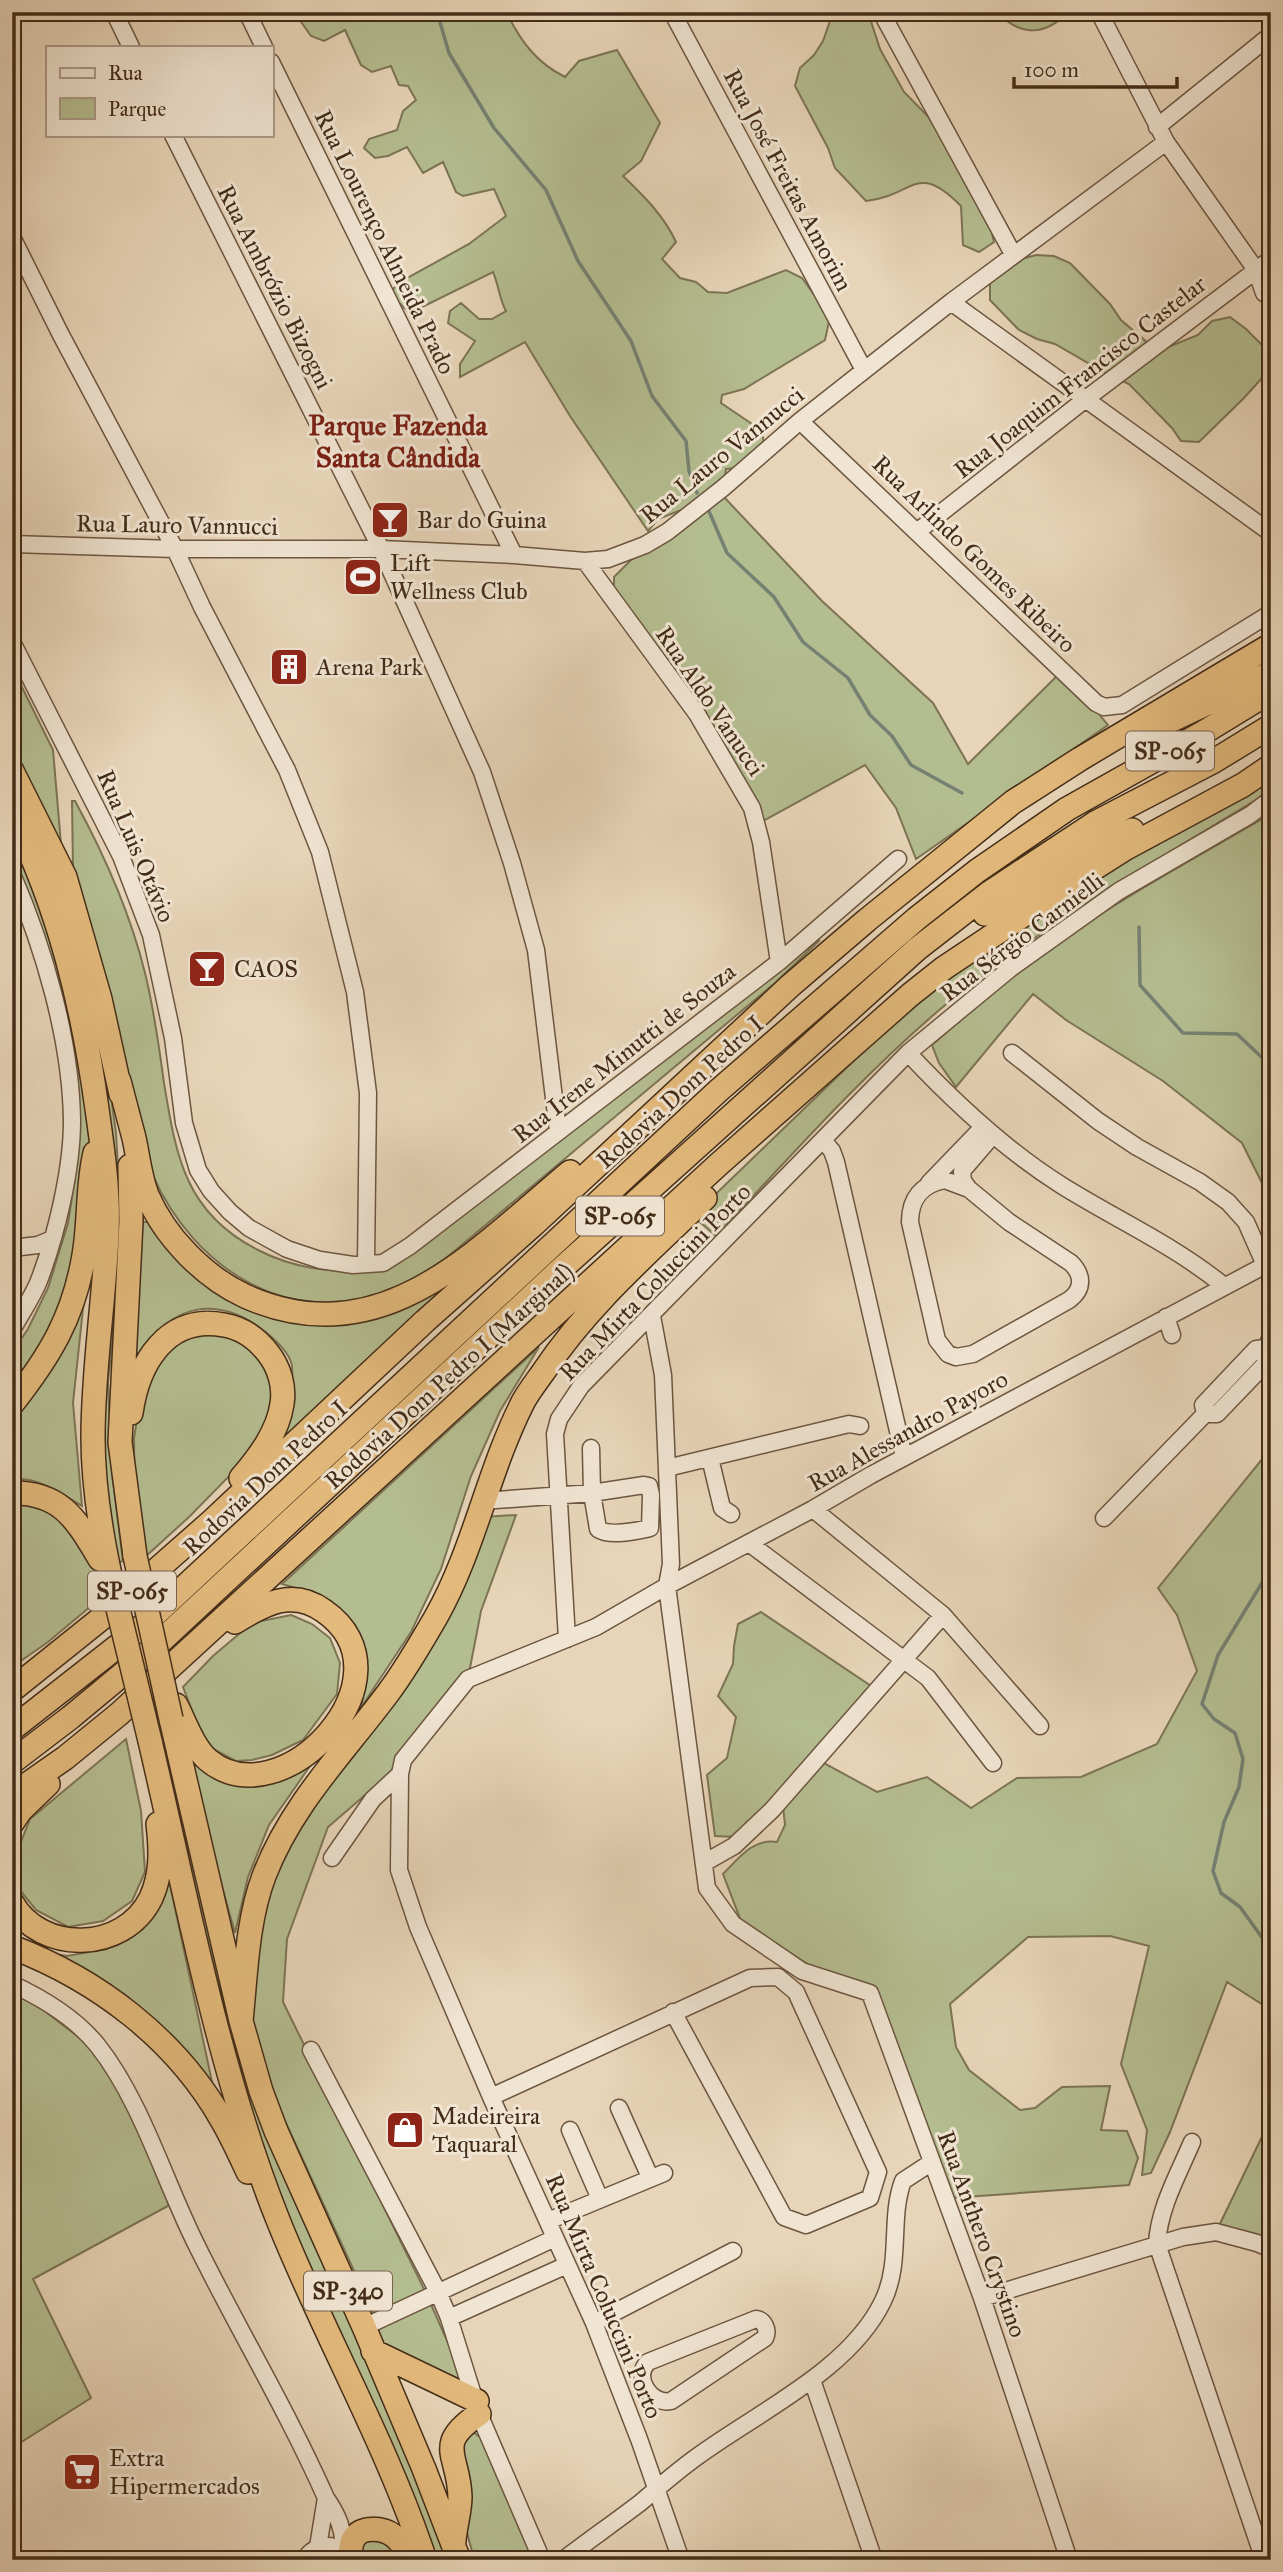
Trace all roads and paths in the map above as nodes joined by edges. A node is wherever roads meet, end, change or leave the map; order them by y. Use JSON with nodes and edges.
{"nodes":[{"id":1,"x":114,"y":12,"type":"edge"},
{"id":2,"x":247,"y":12,"type":"edge"},
{"id":3,"x":672,"y":12,"type":"edge"},
{"id":4,"x":881,"y":12,"type":"edge"},
{"id":5,"x":1099,"y":12,"type":"edge"},
{"id":6,"x":1271,"y":35,"type":"edge"},
{"id":7,"x":131,"y":46,"type":"edge"},
{"id":8,"x":264,"y":46,"type":"edge"},
{"id":9,"x":273,"y":66,"type":"edge"},
{"id":10,"x":1157,"y":127,"type":"junction"},
{"id":11,"x":174,"y":136,"type":"edge"},
{"id":12,"x":1166,"y":142,"type":"junction"},
{"id":13,"x":12,"y":237,"type":"edge"},
{"id":14,"x":1013,"y":254,"type":"junction"},
{"id":15,"x":1271,"y":260,"type":"edge"},
{"id":16,"x":1256,"y":270,"type":"junction"},
{"id":17,"x":1271,"y":298,"type":"edge"},
{"id":18,"x":951,"y":302,"type":"junction"},
{"id":19,"x":864,"y":370,"type":"junction"},
{"id":20,"x":1087,"y":398,"type":"junction"},
{"id":21,"x":800,"y":421,"type":"junction"},
{"id":22,"x":918,"y":531,"type":"junction"},
{"id":23,"x":1271,"y":533,"type":"edge"},
{"id":24,"x":12,"y":544,"type":"edge"},
{"id":25,"x":175,"y":549,"type":"junction"},
{"id":26,"x":381,"y":549,"type":"junction"},
{"id":27,"x":514,"y":555,"type":"junction"},
{"id":28,"x":585,"y":561,"type":"junction"},
{"id":29,"x":1271,"y":613,"type":"edge"},
{"id":30,"x":12,"y":642,"type":"edge"},
{"id":31,"x":1271,"y":645,"type":"edge"},
{"id":32,"x":1271,"y":673,"type":"edge"},
{"id":33,"x":1271,"y":691,"type":"edge"},
{"id":34,"x":1271,"y":726,"type":"edge"},
{"id":35,"x":1271,"y":755,"type":"edge"},
{"id":36,"x":1271,"y":766,"type":"edge"},
{"id":37,"x":12,"y":771,"type":"edge"},
{"id":38,"x":1271,"y":799,"type":"edge"},
{"id":39,"x":1013,"y":802,"type":"junction"},
{"id":40,"x":12,"y":814,"type":"edge"},
{"id":41,"x":898,"y":859,"type":"dead end"},
{"id":42,"x":12,"y":874,"type":"edge"},
{"id":43,"x":779,"y":962,"type":"junction"},
{"id":44,"x":877,"y":984,"type":"junction"},
{"id":45,"x":792,"y":985,"type":"junction"},
{"id":46,"x":908,"y":1053,"type":"junction"},
{"id":47,"x":1012,"y":1053,"type":"dead end"},
{"id":48,"x":119,"y":1081,"type":"junction"},
{"id":49,"x":806,"y":1088,"type":"junction"},
{"id":50,"x":558,"y":1131,"type":"junction"},
{"id":51,"x":988,"y":1131,"type":"junction"},
{"id":52,"x":101,"y":1133,"type":"junction"},
{"id":53,"x":823,"y":1140,"type":"junction"},
{"id":54,"x":929,"y":1184,"type":"junction"},
{"id":55,"x":969,"y":1189,"type":"junction"},
{"id":56,"x":50,"y":1240,"type":"junction"},
{"id":57,"x":12,"y":1248,"type":"edge"},
{"id":58,"x":366,"y":1263,"type":"junction"},
{"id":59,"x":1268,"y":1264,"type":"edge"},
{"id":60,"x":1224,"y":1286,"type":"junction"},
{"id":61,"x":652,"y":1317,"type":"junction"},
{"id":62,"x":1166,"y":1317,"type":"junction"},
{"id":63,"x":12,"y":1329,"type":"edge"},
{"id":64,"x":1172,"y":1335,"type":"dead end"},
{"id":65,"x":1269,"y":1343,"type":"edge"},
{"id":66,"x":12,"y":1404,"type":"edge"},
{"id":67,"x":860,"y":1426,"type":"dead end"},
{"id":68,"x":591,"y":1448,"type":"dead end"},
{"id":69,"x":904,"y":1457,"type":"junction"},
{"id":70,"x":710,"y":1458,"type":"junction"},
{"id":71,"x":667,"y":1468,"type":"junction"},
{"id":72,"x":12,"y":1493,"type":"edge"},
{"id":73,"x":560,"y":1494,"type":"junction"},
{"id":74,"x":482,"y":1501,"type":"junction"},
{"id":75,"x":813,"y":1509,"type":"junction"},
{"id":76,"x":731,"y":1514,"type":"dead end"},
{"id":77,"x":1104,"y":1518,"type":"dead end"},
{"id":78,"x":212,"y":1521,"type":"junction"},
{"id":79,"x":129,"y":1526,"type":"junction"},
{"id":80,"x":749,"y":1543,"type":"junction"},
{"id":81,"x":112,"y":1584,"type":"junction"},
{"id":82,"x":667,"y":1586,"type":"junction"},
{"id":83,"x":943,"y":1615,"type":"junction"},
{"id":84,"x":567,"y":1639,"type":"junction"},
{"id":85,"x":195,"y":1646,"type":"junction"},
{"id":86,"x":905,"y":1660,"type":"junction"},
{"id":87,"x":41,"y":1666,"type":"junction"},
{"id":88,"x":12,"y":1679,"type":"edge"},
{"id":89,"x":163,"y":1680,"type":"junction"},
{"id":90,"x":12,"y":1689,"type":"edge"},
{"id":91,"x":119,"y":1714,"type":"junction"},
{"id":92,"x":1040,"y":1726,"type":"dead end"},
{"id":93,"x":12,"y":1729,"type":"edge"},
{"id":94,"x":150,"y":1741,"type":"junction"},
{"id":95,"x":12,"y":1762,"type":"edge"},
{"id":96,"x":993,"y":1763,"type":"dead end"},
{"id":97,"x":400,"y":1774,"type":"junction"},
{"id":98,"x":12,"y":1795,"type":"edge"},
{"id":99,"x":12,"y":1823,"type":"edge"},
{"id":100,"x":332,"y":1858,"type":"dead end"},
{"id":101,"x":704,"y":1863,"type":"junction"},
{"id":102,"x":12,"y":1903,"type":"edge"},
{"id":103,"x":12,"y":1947,"type":"edge"},
{"id":104,"x":12,"y":1983,"type":"edge"},
{"id":105,"x":673,"y":2012,"type":"junction"},
{"id":106,"x":241,"y":2021,"type":"junction"},
{"id":107,"x":311,"y":2050,"type":"dead end"},
{"id":108,"x":491,"y":2097,"type":"junction"},
{"id":109,"x":619,"y":2108,"type":"dead end"},
{"id":110,"x":570,"y":2130,"type":"dead end"},
{"id":111,"x":1192,"y":2142,"type":"dead end"},
{"id":112,"x":932,"y":2162,"type":"junction"},
{"id":113,"x":600,"y":2199,"type":"junction"},
{"id":114,"x":548,"y":2221,"type":"junction"},
{"id":115,"x":555,"y":2238,"type":"junction"},
{"id":116,"x":1157,"y":2244,"type":"junction"},
{"id":117,"x":1271,"y":2249,"type":"edge"},
{"id":118,"x":733,"y":2251,"type":"dead end"},
{"id":119,"x":567,"y":2265,"type":"junction"},
{"id":120,"x":307,"y":2285,"type":"junction"},
{"id":121,"x":438,"y":2292,"type":"junction"},
{"id":122,"x":982,"y":2298,"type":"junction"},
{"id":123,"x":449,"y":2318,"type":"junction"},
{"id":124,"x":594,"y":2323,"type":"junction"},
{"id":125,"x":364,"y":2327,"type":"junction"},
{"id":126,"x":728,"y":2330,"type":"junction"},
{"id":127,"x":373,"y":2351,"type":"junction"},
{"id":128,"x":738,"y":2355,"type":"junction"},
{"id":129,"x":812,"y":2380,"type":"junction"},
{"id":130,"x":649,"y":2394,"type":"junction"},
{"id":131,"x":625,"y":2404,"type":"junction"},
{"id":132,"x":478,"y":2408,"type":"junction"},
{"id":133,"x":657,"y":2488,"type":"junction"},
{"id":134,"x":326,"y":2498,"type":"junction"},
{"id":135,"x":456,"y":2552,"type":"edge"},
{"id":136,"x":308,"y":2554,"type":"edge"},
{"id":137,"x":348,"y":2556,"type":"edge"},
{"id":138,"x":412,"y":2560,"type":"edge"},
{"id":139,"x":425,"y":2560,"type":"edge"},
{"id":140,"x":542,"y":2560,"type":"edge"},
{"id":141,"x":563,"y":2560,"type":"edge"},
{"id":142,"x":681,"y":2560,"type":"edge"},
{"id":143,"x":874,"y":2560,"type":"edge"},
{"id":144,"x":1069,"y":2560,"type":"edge"},
{"id":145,"x":1264,"y":2560,"type":"edge"}],
"edges":[{"from":1,"to":7,"type":"street"},
{"from":2,"to":8,"type":"street"},
{"from":3,"to":19,"type":"street","name":"Rua José Freitas Amorim"},
{"from":4,"to":14,"type":"street"},
{"from":5,"to":10,"type":"street"},
{"from":6,"to":10,"type":"street"},
{"from":9,"to":27,"type":"street","name":"Rua Lourenço Almeida Prado"},
{"from":10,"to":12,"type":"street"},
{"from":11,"to":26,"type":"street","name":"Rua Ambrózio Bizogni"},
{"from":12,"to":14,"type":"street","name":"Rua Lauro Vannucci"},
{"from":12,"to":16,"type":"street"},
{"from":13,"to":25,"type":"street"},
{"from":14,"to":18,"type":"street","name":"Rua Lauro Vannucci"},
{"from":15,"to":16,"type":"street","name":"Rua Joaquim Francisco Castelar"},
{"from":16,"to":17,"type":"street"},
{"from":16,"to":20,"type":"street","name":"Rua Joaquim Francisco Castelar"},
{"from":18,"to":19,"type":"street","name":"Rua Lauro Vannucci"},
{"from":18,"to":20,"type":"street"},
{"from":19,"to":21,"type":"street","name":"Rua Lauro Vannucci"},
{"from":20,"to":22,"type":"street","name":"Rua Joaquim Francisco Castelar"},
{"from":20,"to":23,"type":"street"},
{"from":21,"to":22,"type":"street","name":"Rua Arlindo Gomes Ribeiro"},
{"from":21,"to":28,"type":"street","name":"Rua Lauro Vannucci"},
{"from":22,"to":29,"type":"street","name":"Rua Arlindo Gomes Ribeiro"},
{"from":24,"to":25,"type":"street","name":"Rua Lauro Vannucci"},
{"from":25,"to":26,"type":"street","name":"Rua Lauro Vannucci"},
{"from":25,"to":58,"type":"street"},
{"from":26,"to":27,"type":"street","name":"Rua Lauro Vannucci"},
{"from":26,"to":50,"type":"street","name":"Rua Ambrózio Bizogni"},
{"from":27,"to":28,"type":"street","name":"Rua Lauro Vannucci"},
{"from":28,"to":43,"type":"street","name":"Rua Aldo Vanucci"},
{"from":30,"to":58,"type":"street","name":"Rua Luis Otávio"},
{"from":31,"to":39,"type":"highway"},
{"from":32,"to":39,"type":"highway"},
{"from":33,"to":93,"type":"highway","name":"Rodovia Dom Pedro I","number":"SP-065"},
{"from":34,"to":44,"type":"highway","name":"Rodovia Dom Pedro I","number":"SP-065"},
{"from":35,"to":44,"type":"highway"},
{"from":36,"to":49,"type":"highway","name":"Rodovia Dom Pedro I (Marginal)","number":"SP-065"},
{"from":37,"to":48,"type":"highway"},
{"from":38,"to":46,"type":"street","name":"Rua Sérgio Carnielli"},
{"from":39,"to":45,"type":"highway"},
{"from":40,"to":52,"type":"highway"},
{"from":41,"to":43,"type":"street","name":"Rua Irene Minutti de Souza"},
{"from":42,"to":56,"type":"street"},
{"from":43,"to":50,"type":"street","name":"Rua Irene Minutti de Souza"},
{"from":44,"to":95,"type":"highway","name":"Rodovia Dom Pedro I","number":"SP-065"},
{"from":45,"to":48,"type":"highway"},
{"from":45,"to":78,"type":"highway","number":"SP-065"},
{"from":46,"to":51,"type":"street"},
{"from":46,"to":53,"type":"street","name":"Rua Sérgio Carnielli"},
{"from":47,"to":59,"type":"street"},
{"from":48,"to":79,"type":"highway"},
{"from":49,"to":74,"type":"highway"},
{"from":49,"to":85,"type":"highway","name":"Rodovia Dom Pedro I (Marginal)","number":"SP-065"},
{"from":50,"to":58,"type":"street","name":"Rua Irene Minutti de Souza"},
{"from":51,"to":54,"type":"street"},
{"from":51,"to":55,"type":"street"},
{"from":51,"to":60,"type":"street"},
{"from":52,"to":66,"type":"highway"},
{"from":52,"to":81,"type":"highway"},
{"from":53,"to":61,"type":"street","name":"Rua Mirta Coluccini Porto"},
{"from":53,"to":69,"type":"street"},
{"from":54,"to":55,"type":"street"},
{"from":54,"to":55,"type":"street"},
{"from":56,"to":57,"type":"street"},
{"from":56,"to":63,"type":"street"},
{"from":59,"to":60,"type":"street","name":"Rua Alessandro Payoro"},
{"from":60,"to":62,"type":"street","name":"Rua Alessandro Payoro"},
{"from":61,"to":71,"type":"street"},
{"from":61,"to":73,"type":"street","name":"Rua Mirta Coluccini Porto"},
{"from":62,"to":64,"type":"street"},
{"from":62,"to":69,"type":"street","name":"Rua Alessandro Payoro"},
{"from":65,"to":77,"type":"street"},
{"from":67,"to":70,"type":"street"},
{"from":68,"to":73,"type":"street"},
{"from":69,"to":75,"type":"street","name":"Rua Alessandro Payoro"},
{"from":70,"to":71,"type":"street"},
{"from":70,"to":76,"type":"street"},
{"from":71,"to":82,"type":"street"},
{"from":72,"to":81,"type":"highway","number":"SP-065"},
{"from":73,"to":74,"type":"street"},
{"from":73,"to":84,"type":"street","name":"Rua Mirta Coluccini Porto"},
{"from":74,"to":106,"type":"highway"},
{"from":75,"to":80,"type":"street","name":"Rua Alessandro Payoro"},
{"from":75,"to":83,"type":"street"},
{"from":78,"to":79,"type":"highway"},
{"from":78,"to":87,"type":"highway","number":"SP-065"},
{"from":79,"to":89,"type":"highway","bridge":true},
{"from":80,"to":82,"type":"street","name":"Rua Alessandro Payoro"},
{"from":80,"to":86,"type":"street"},
{"from":81,"to":94,"type":"highway","bridge":true},
{"from":82,"to":84,"type":"street","name":"Rua Alessandro Payoro"},
{"from":82,"to":101,"type":"street"},
{"from":83,"to":86,"type":"street"},
{"from":83,"to":92,"type":"street"},
{"from":84,"to":97,"type":"street","name":"Rua Alessandro Payoro"},
{"from":85,"to":89,"type":"highway"},
{"from":85,"to":91,"type":"highway","name":"Rodovia Dom Pedro I (Marginal)","number":"SP-065"},
{"from":86,"to":96,"type":"street"},
{"from":86,"to":101,"type":"street"},
{"from":87,"to":88,"type":"highway","number":"SP-065"},
{"from":87,"to":90,"type":"highway","number":"SP-065"},
{"from":89,"to":106,"type":"highway","number":"SP-340","bridge":true},
{"from":91,"to":98,"type":"highway","name":"Rodovia Dom Pedro I (Marginal)","number":"SP-065"},
{"from":91,"to":99,"type":"highway"},
{"from":94,"to":102,"type":"highway"},
{"from":94,"to":120,"type":"highway","number":"SP-340"},
{"from":97,"to":100,"type":"street"},
{"from":97,"to":108,"type":"street","name":"Rua Mirta Coluccini Porto"},
{"from":101,"to":112,"type":"street","name":"Rua Anthero Crystino"},
{"from":103,"to":120,"type":"highway"},
{"from":104,"to":134,"type":"street"},
{"from":105,"to":105,"type":"street"},
{"from":105,"to":108,"type":"street"},
{"from":106,"to":125,"type":"highway","number":"SP-340"},
{"from":107,"to":121,"type":"street"},
{"from":108,"to":114,"type":"street","name":"Rua Mirta Coluccini Porto"},
{"from":109,"to":113,"type":"street"},
{"from":110,"to":113,"type":"street"},
{"from":111,"to":116,"type":"street"},
{"from":112,"to":122,"type":"street","name":"Rua Anthero Crystino"},
{"from":112,"to":129,"type":"street"},
{"from":113,"to":114,"type":"street"},
{"from":114,"to":115,"type":"street","name":"Rua Mirta Coluccini Porto"},
{"from":115,"to":119,"type":"street","name":"Rua Mirta Coluccini Porto"},
{"from":115,"to":121,"type":"street"},
{"from":116,"to":117,"type":"street"},
{"from":116,"to":122,"type":"street"},
{"from":116,"to":145,"type":"street"},
{"from":118,"to":124,"type":"street"},
{"from":119,"to":123,"type":"street"},
{"from":119,"to":124,"type":"street","name":"Rua Mirta Coluccini Porto"},
{"from":120,"to":139,"type":"highway","number":"SP-340"},
{"from":121,"to":123,"type":"street"},
{"from":121,"to":125,"type":"street"},
{"from":122,"to":144,"type":"street","name":"Rua Anthero Crystino"},
{"from":123,"to":132,"type":"street"},
{"from":124,"to":131,"type":"street","name":"Rua Mirta Coluccini Porto"},
{"from":125,"to":127,"type":"highway","number":"SP-340"},
{"from":126,"to":128,"type":"street"},
{"from":126,"to":128,"type":"street"},
{"from":126,"to":130,"type":"street"},
{"from":127,"to":132,"type":"highway"},
{"from":127,"to":135,"type":"highway","number":"SP-340"},
{"from":128,"to":130,"type":"street"},
{"from":129,"to":133,"type":"street"},
{"from":129,"to":143,"type":"street"},
{"from":130,"to":131,"type":"street"},
{"from":131,"to":133,"type":"street","name":"Rua Mirta Coluccini Porto"},
{"from":132,"to":135,"type":"highway"},
{"from":132,"to":140,"type":"street"},
{"from":133,"to":141,"type":"street"},
{"from":133,"to":142,"type":"street","name":"Rua Mirta Coluccini Porto"},
{"from":134,"to":136,"type":"street"},
{"from":134,"to":137,"type":"street"},
{"from":136,"to":137,"type":"street"},
{"from":137,"to":138,"type":"highway"}]}
